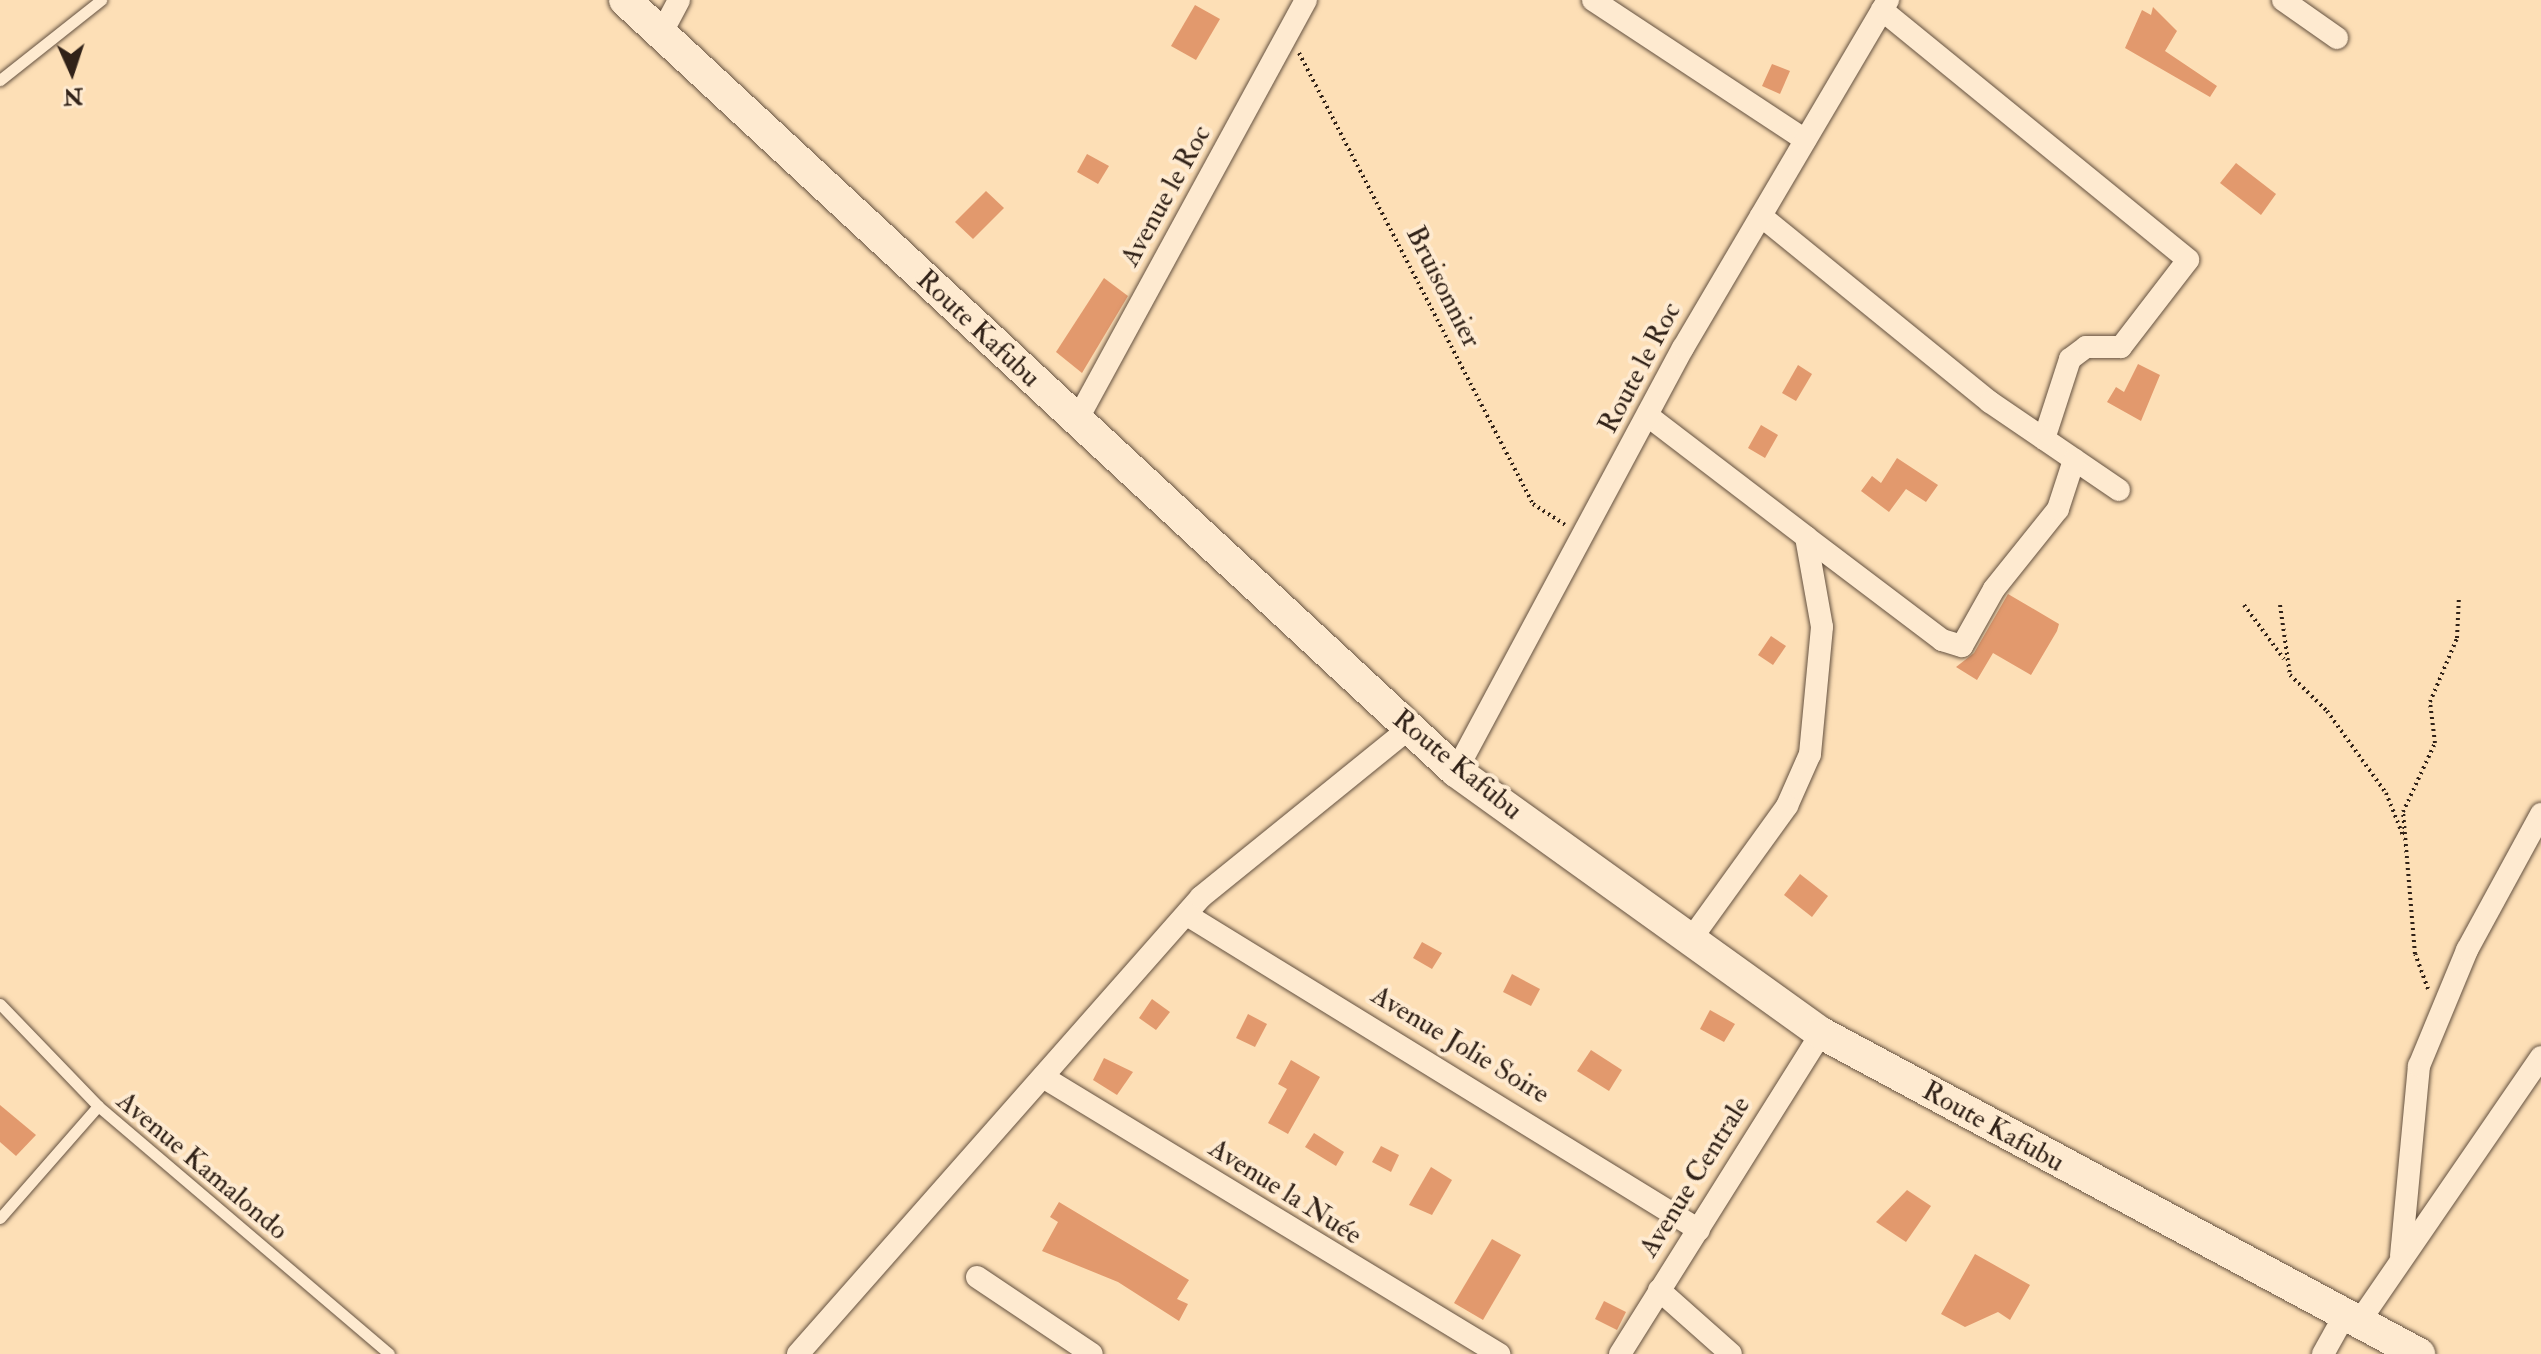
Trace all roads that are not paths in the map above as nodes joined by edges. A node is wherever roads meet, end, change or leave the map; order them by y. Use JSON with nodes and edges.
{"nodes":[{"id":1,"x":101,"y":0,"type":"edge"},
{"id":2,"x":625,"y":0,"type":"edge"},
{"id":3,"x":679,"y":0,"type":"edge"},
{"id":4,"x":1306,"y":0,"type":"edge"},
{"id":5,"x":1593,"y":0,"type":"edge"},
{"id":6,"x":2283,"y":0,"type":"edge"},
{"id":7,"x":1885,"y":5,"type":"edge"},
{"id":8,"x":661,"y":34,"type":"junction"},
{"id":9,"x":2337,"y":38,"type":"dead end"},
{"id":10,"x":0,"y":80,"type":"edge"},
{"id":11,"x":1805,"y":140,"type":"junction"},
{"id":12,"x":1761,"y":216,"type":"junction"},
{"id":13,"x":1648,"y":416,"type":"junction"},
{"id":14,"x":1077,"y":420,"type":"junction"},
{"id":15,"x":2044,"y":439,"type":"junction"},
{"id":16,"x":2074,"y":460,"type":"junction"},
{"id":17,"x":2119,"y":490,"type":"dead end"},
{"id":18,"x":1806,"y":537,"type":"junction"},
{"id":19,"x":1410,"y":728,"type":"junction"},
{"id":20,"x":1456,"y":771,"type":"junction"},
{"id":21,"x":2541,"y":814,"type":"edge"},
{"id":22,"x":1187,"y":915,"type":"junction"},
{"id":23,"x":1691,"y":939,"type":"junction"},
{"id":24,"x":0,"y":1004,"type":"edge"},
{"id":25,"x":1821,"y":1033,"type":"junction"},
{"id":26,"x":2541,"y":1057,"type":"edge"},
{"id":27,"x":1043,"y":1077,"type":"junction"},
{"id":28,"x":98,"y":1106,"type":"junction"},
{"id":29,"x":0,"y":1218,"type":"edge"},
{"id":30,"x":1699,"y":1230,"type":"junction"},
{"id":31,"x":2401,"y":1256,"type":"junction"},
{"id":32,"x":977,"y":1277,"type":"dead end"},
{"id":33,"x":1659,"y":1290,"type":"junction"},
{"id":34,"x":2350,"y":1322,"type":"junction"},
{"id":35,"x":389,"y":1354,"type":"edge"},
{"id":36,"x":798,"y":1354,"type":"edge"},
{"id":37,"x":1092,"y":1354,"type":"edge"},
{"id":38,"x":1499,"y":1354,"type":"edge"},
{"id":39,"x":1620,"y":1354,"type":"edge"},
{"id":40,"x":1731,"y":1354,"type":"edge"},
{"id":41,"x":2323,"y":1354,"type":"edge"},
{"id":42,"x":2419,"y":1354,"type":"edge"}],
"edges":[{"from":1,"to":10,"type":"lane"},
{"from":2,"to":8,"type":"main road","name":"Route Kafubu"},
{"from":3,"to":8,"type":"street"},
{"from":4,"to":14,"type":"street","name":"Avenue le Roc"},
{"from":5,"to":11,"type":"street"},
{"from":6,"to":9,"type":"street"},
{"from":7,"to":11,"type":"street","name":"Route le Roc"},
{"from":7,"to":15,"type":"street"},
{"from":8,"to":14,"type":"main road","name":"Route Kafubu"},
{"from":11,"to":12,"type":"street","name":"Route le Roc"},
{"from":12,"to":13,"type":"street","name":"Route le Roc"},
{"from":12,"to":15,"type":"street"},
{"from":13,"to":18,"type":"street"},
{"from":13,"to":20,"type":"street","name":"Route le Roc"},
{"from":14,"to":19,"type":"main road","name":"Route Kafubu"},
{"from":15,"to":16,"type":"street"},
{"from":16,"to":17,"type":"street"},
{"from":16,"to":18,"type":"street"},
{"from":18,"to":23,"type":"street"},
{"from":19,"to":20,"type":"main road","name":"Route Kafubu"},
{"from":19,"to":22,"type":"street"},
{"from":20,"to":23,"type":"main road","name":"Route Kafubu"},
{"from":21,"to":31,"type":"street"},
{"from":22,"to":27,"type":"street"},
{"from":22,"to":30,"type":"street","name":"Avenue Jolie Soire"},
{"from":23,"to":25,"type":"main road","name":"Route Kafubu"},
{"from":24,"to":28,"type":"lane"},
{"from":25,"to":30,"type":"street","name":"Avenue Centrale"},
{"from":25,"to":34,"type":"main road","name":"Route Kafubu"},
{"from":26,"to":31,"type":"street"},
{"from":27,"to":36,"type":"street"},
{"from":27,"to":38,"type":"street","name":"Avenue la Nuée"},
{"from":28,"to":29,"type":"lane","name":"Avenue Kamalondo"},
{"from":28,"to":35,"type":"lane","name":"Avenue Kamalondo"},
{"from":30,"to":33,"type":"street","name":"Avenue Centrale"},
{"from":31,"to":34,"type":"street"},
{"from":32,"to":37,"type":"street"},
{"from":33,"to":39,"type":"street","name":"Avenue Centrale"},
{"from":33,"to":40,"type":"street"},
{"from":34,"to":41,"type":"street"},
{"from":34,"to":42,"type":"main road","name":"Route Kafubu"}]}
